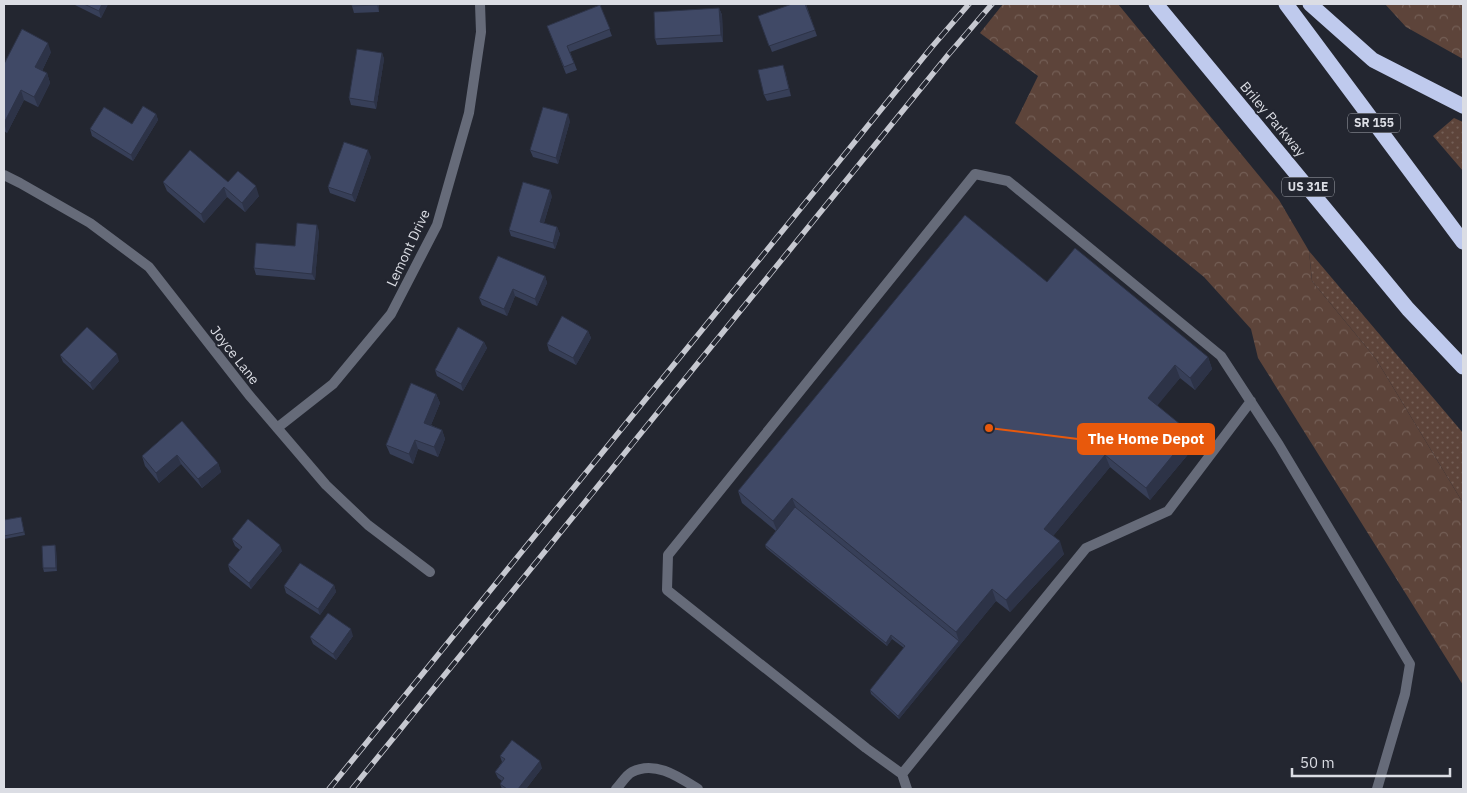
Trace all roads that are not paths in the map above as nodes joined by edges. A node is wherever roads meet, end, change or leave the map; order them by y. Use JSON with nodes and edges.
{"nodes":[{"id":1,"x":480,"y":4,"type":"edge"},
{"id":2,"x":1156,"y":4,"type":"edge"},
{"id":3,"x":1286,"y":4,"type":"edge"},
{"id":4,"x":1310,"y":4,"type":"edge"},
{"id":5,"x":1463,"y":106,"type":"edge"},
{"id":6,"x":4,"y":175,"type":"edge"},
{"id":7,"x":1463,"y":242,"type":"edge"},
{"id":8,"x":1463,"y":367,"type":"edge"},
{"id":9,"x":1251,"y":402,"type":"junction"},
{"id":10,"x":277,"y":428,"type":"junction"},
{"id":11,"x":430,"y":572,"type":"dead end"},
{"id":12,"x":902,"y":774,"type":"junction"},
{"id":13,"x":616,"y":789,"type":"edge"},
{"id":14,"x":698,"y":789,"type":"edge"},
{"id":15,"x":907,"y":789,"type":"edge"},
{"id":16,"x":1376,"y":789,"type":"edge"}],
"edges":[{"from":1,"to":10,"type":"street","name":"Lemont Drive"},
{"from":2,"to":8,"type":"highway","name":"Briley Parkway","number":"US 31E"},
{"from":3,"to":7,"type":"highway","number":"SR 155"},
{"from":4,"to":5,"type":"highway"},
{"from":6,"to":10,"type":"street","name":"Joyce Lane"},
{"from":9,"to":12,"type":"street"},
{"from":9,"to":12,"type":"street"},
{"from":9,"to":16,"type":"street"},
{"from":10,"to":11,"type":"street","name":"Joyce Lane"},
{"from":12,"to":15,"type":"street"},
{"from":13,"to":14,"type":"street"}]}
